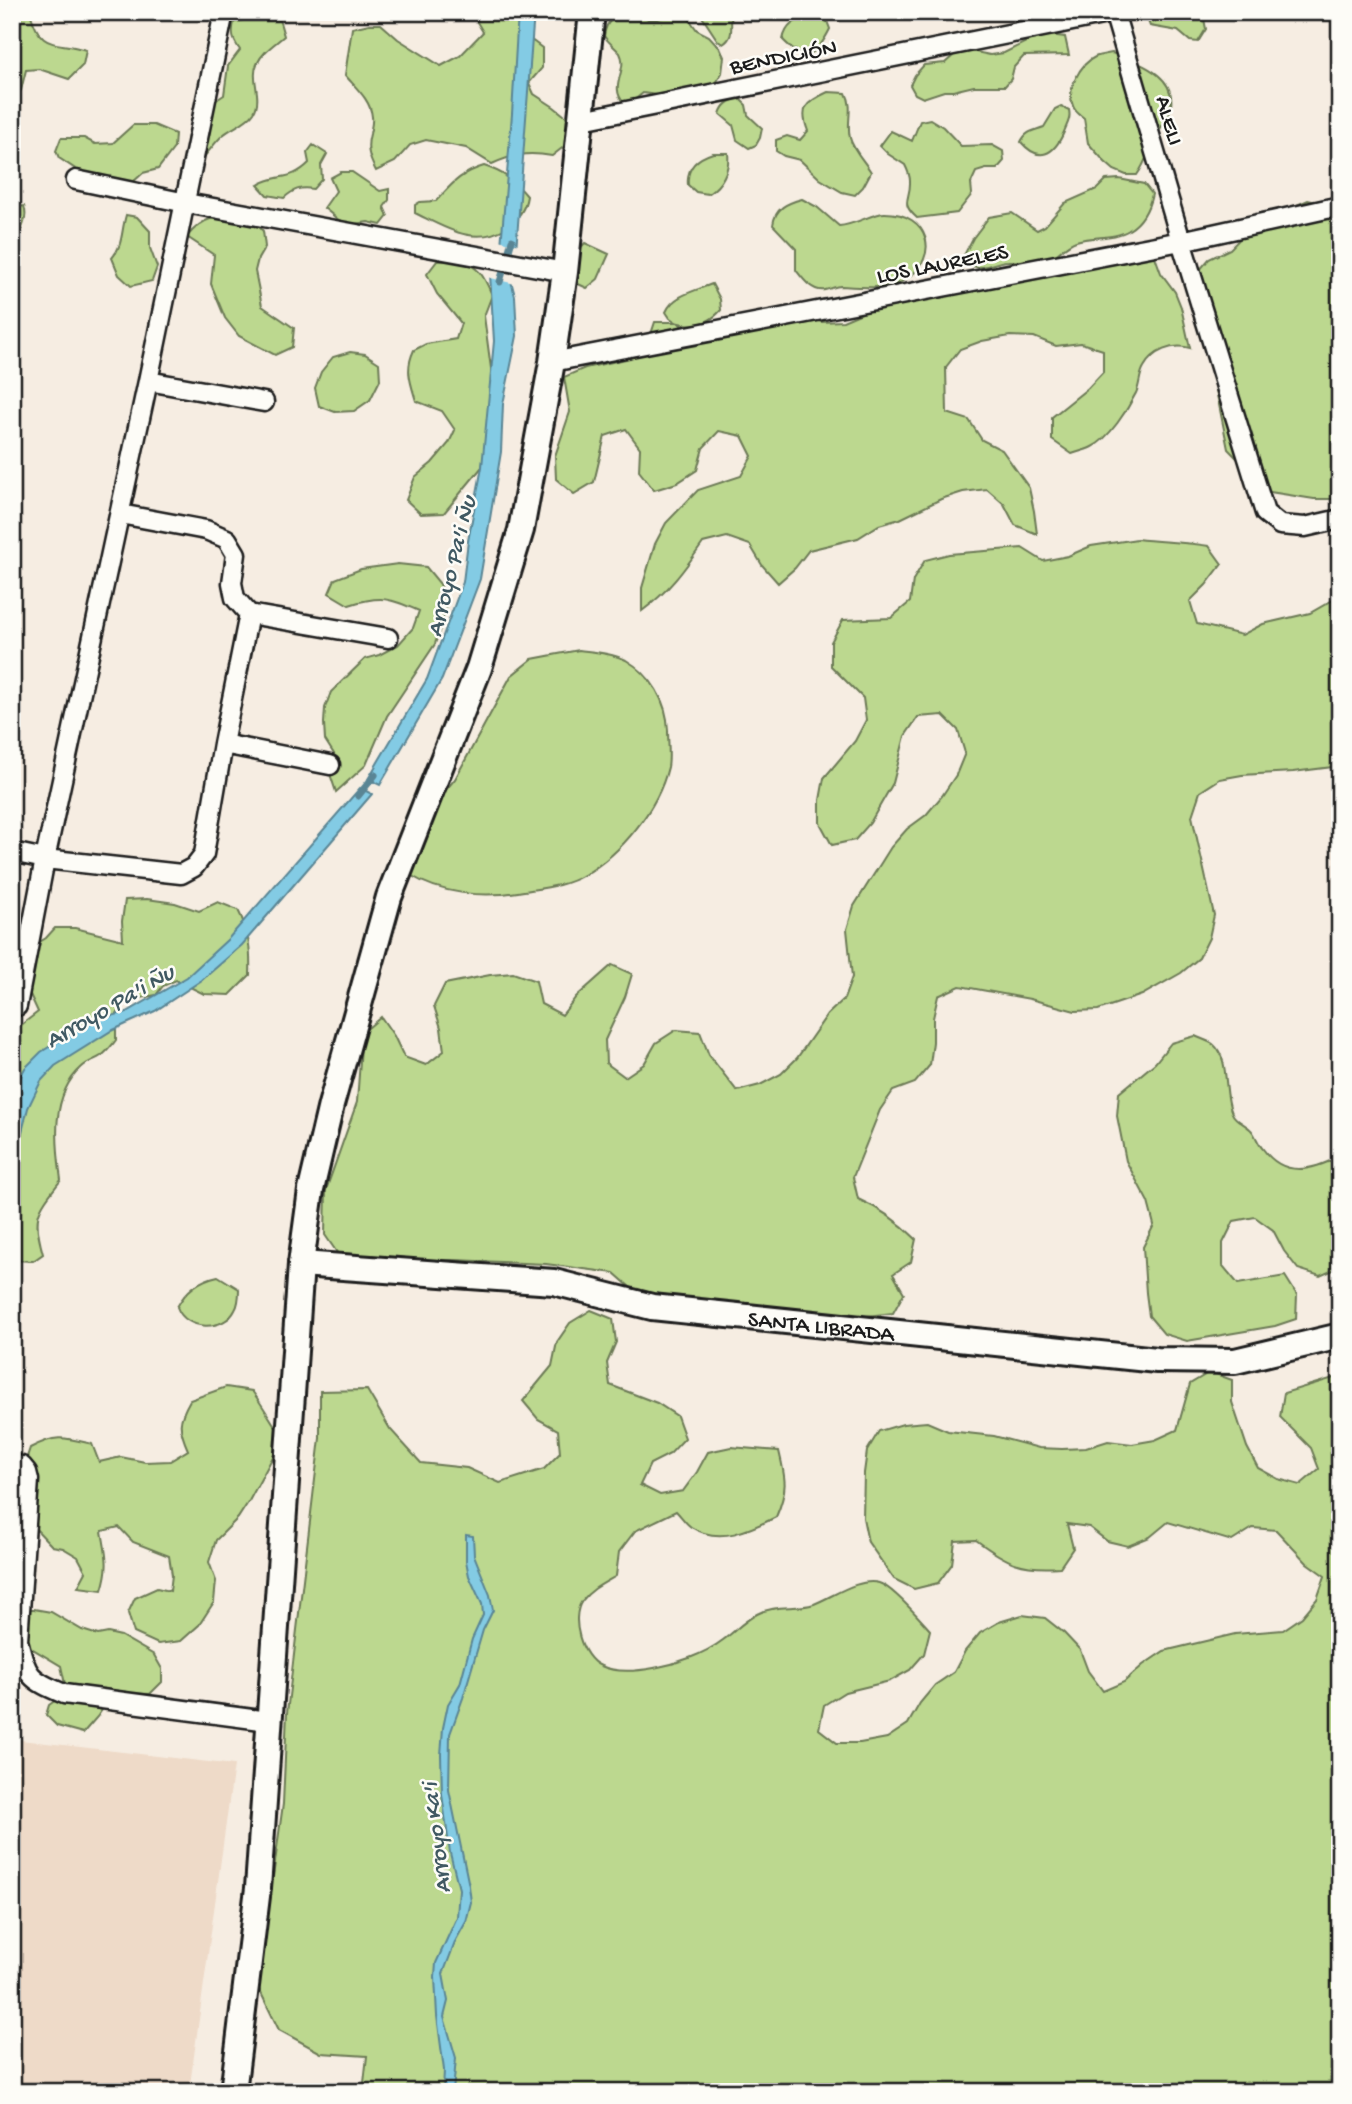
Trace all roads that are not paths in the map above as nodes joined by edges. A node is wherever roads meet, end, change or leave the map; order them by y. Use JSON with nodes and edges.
{"nodes":[{"id":1,"x":223,"y":12,"type":"edge"},
{"id":2,"x":592,"y":12,"type":"edge"},
{"id":3,"x":1115,"y":12,"type":"edge"},
{"id":4,"x":582,"y":120,"type":"junction"},
{"id":5,"x":76,"y":180,"type":"dead end"},
{"id":6,"x":186,"y":203,"type":"junction"},
{"id":7,"x":1340,"y":206,"type":"edge"},
{"id":8,"x":1181,"y":241,"type":"junction"},
{"id":9,"x":565,"y":272,"type":"junction"},
{"id":10,"x":552,"y":362,"type":"junction"},
{"id":11,"x":148,"y":381,"type":"junction"},
{"id":12,"x":264,"y":402,"type":"dead end"},
{"id":13,"x":120,"y":514,"type":"junction"},
{"id":14,"x":1340,"y":519,"type":"edge"},
{"id":15,"x":249,"y":614,"type":"junction"},
{"id":16,"x":388,"y":638,"type":"dead end"},
{"id":17,"x":223,"y":744,"type":"junction"},
{"id":18,"x":330,"y":765,"type":"dead end"},
{"id":19,"x":12,"y":852,"type":"edge"},
{"id":20,"x":45,"y":859,"type":"junction"},
{"id":21,"x":17,"y":1006,"type":"dead end"},
{"id":22,"x":302,"y":1264,"type":"junction"},
{"id":23,"x":1340,"y":1336,"type":"edge"},
{"id":24,"x":12,"y":1464,"type":"edge"},
{"id":25,"x":268,"y":1721,"type":"junction"},
{"id":26,"x":233,"y":2092,"type":"edge"}],
"edges":[{"from":1,"to":6,"type":"street"},
{"from":2,"to":4,"type":"main road"},
{"from":3,"to":4,"type":"street","name":"BENDICIÓN"},
{"from":3,"to":8,"type":"street","name":"ALELI"},
{"from":4,"to":9,"type":"main road"},
{"from":5,"to":6,"type":"street"},
{"from":6,"to":9,"type":"street"},
{"from":6,"to":11,"type":"street"},
{"from":7,"to":8,"type":"street","name":"LOS LAURELES"},
{"from":8,"to":10,"type":"street","name":"LOS LAURELES"},
{"from":8,"to":14,"type":"street","name":"ALELI"},
{"from":9,"to":10,"type":"main road"},
{"from":10,"to":22,"type":"main road"},
{"from":11,"to":12,"type":"street"},
{"from":11,"to":13,"type":"street"},
{"from":13,"to":15,"type":"street"},
{"from":13,"to":20,"type":"street"},
{"from":15,"to":16,"type":"street"},
{"from":15,"to":17,"type":"street"},
{"from":17,"to":18,"type":"street"},
{"from":17,"to":20,"type":"street"},
{"from":19,"to":20,"type":"street"},
{"from":20,"to":21,"type":"street"},
{"from":22,"to":23,"type":"main road","name":"SANTA LIBRADA"},
{"from":22,"to":25,"type":"main road"},
{"from":24,"to":25,"type":"street"},
{"from":25,"to":26,"type":"main road"}]}
